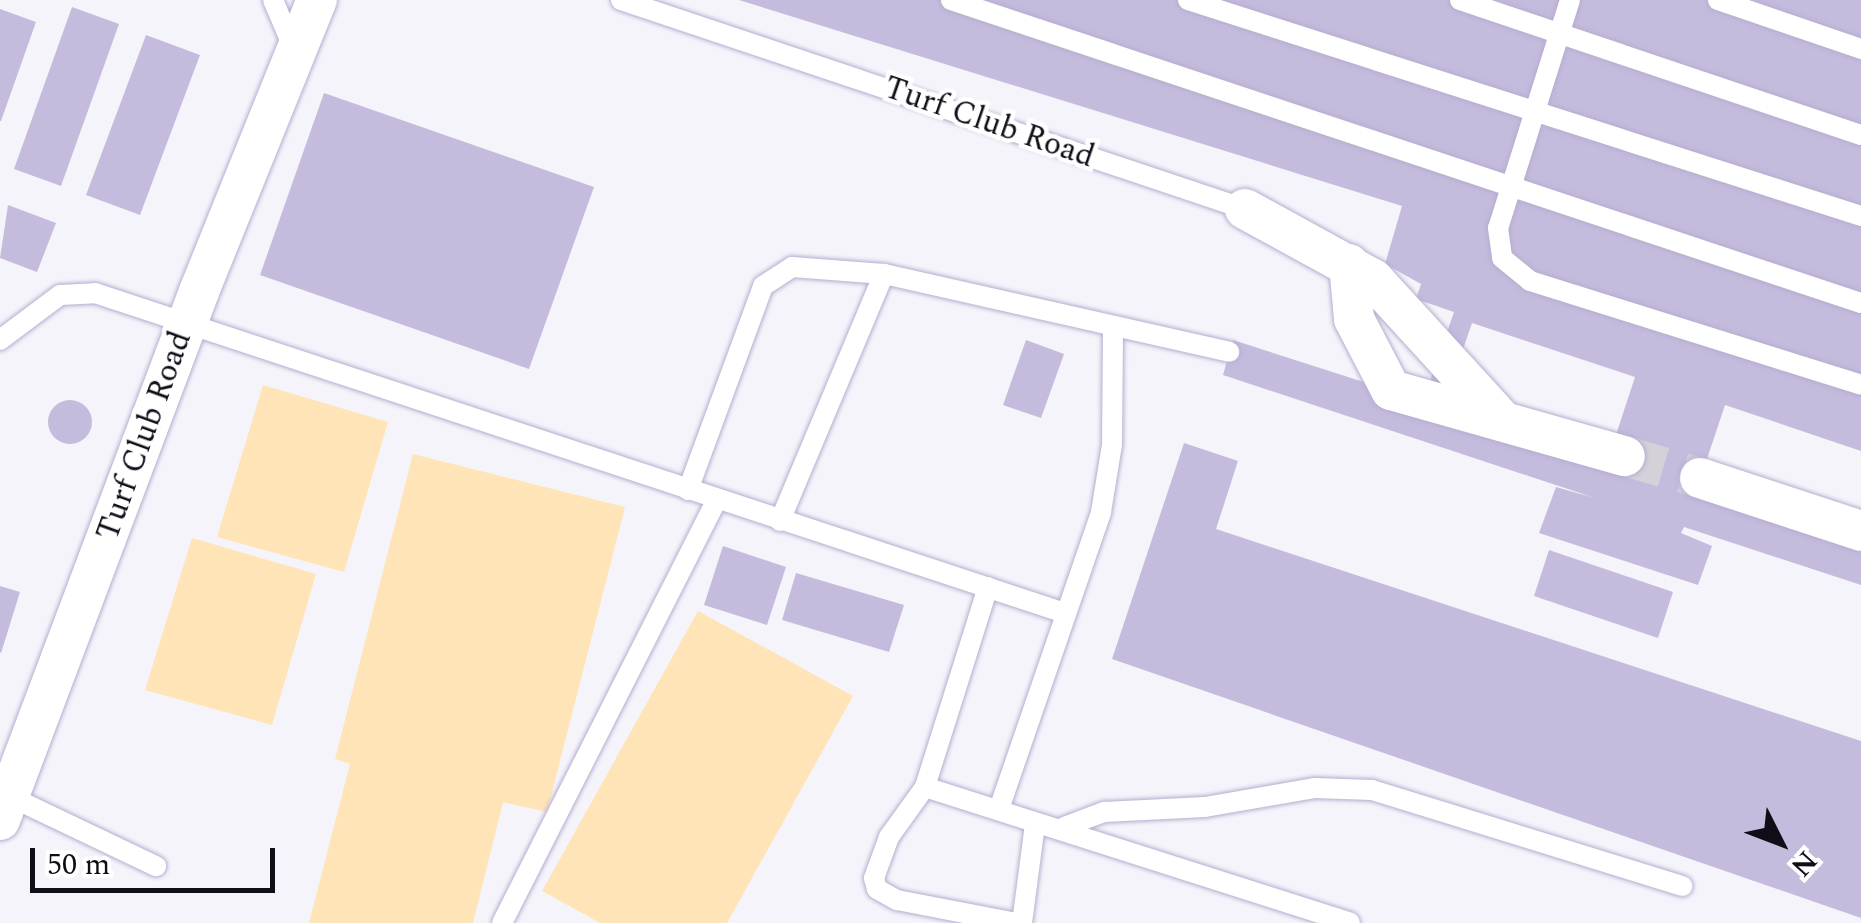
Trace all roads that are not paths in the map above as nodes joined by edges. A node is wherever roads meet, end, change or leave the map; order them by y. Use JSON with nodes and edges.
{"nodes":[{"id":1,"x":273,"y":0,"type":"edge"},
{"id":2,"x":317,"y":0,"type":"edge"},
{"id":3,"x":622,"y":0,"type":"edge"},
{"id":4,"x":951,"y":0,"type":"edge"},
{"id":5,"x":1188,"y":0,"type":"edge"},
{"id":6,"x":1460,"y":0,"type":"edge"},
{"id":7,"x":1570,"y":0,"type":"edge"},
{"id":8,"x":1718,"y":0,"type":"edge"},
{"id":9,"x":1560,"y":33,"type":"junction"},
{"id":10,"x":1861,"y":50,"type":"edge"},
{"id":11,"x":296,"y":56,"type":"junction"},
{"id":12,"x":1536,"y":108,"type":"junction"},
{"id":13,"x":1861,"y":135,"type":"edge"},
{"id":14,"x":1511,"y":188,"type":"junction"},
{"id":15,"x":1245,"y":208,"type":"joint"},
{"id":16,"x":1861,"y":216,"type":"edge"},
{"id":17,"x":1349,"y":264,"type":"junction"},
{"id":18,"x":884,"y":274,"type":"junction"},
{"id":19,"x":1861,"y":303,"type":"edge"},
{"id":20,"x":186,"y":325,"type":"junction"},
{"id":21,"x":1414,"y":325,"type":"junction"},
{"id":22,"x":1112,"y":329,"type":"junction"},
{"id":23,"x":0,"y":340,"type":"edge"},
{"id":24,"x":1230,"y":352,"type":"dead end"},
{"id":25,"x":1861,"y":385,"type":"edge"},
{"id":26,"x":1416,"y":394,"type":"junction"},
{"id":27,"x":1504,"y":422,"type":"junction"},
{"id":28,"x":1625,"y":456,"type":"tunnel mouth"},
{"id":29,"x":1700,"y":478,"type":"tunnel mouth"},
{"id":30,"x":688,"y":490,"type":"junction"},
{"id":31,"x":716,"y":499,"type":"junction"},
{"id":32,"x":780,"y":520,"type":"junction"},
{"id":33,"x":1861,"y":531,"type":"edge"},
{"id":34,"x":988,"y":588,"type":"junction"},
{"id":35,"x":1062,"y":612,"type":"junction"},
{"id":36,"x":925,"y":787,"type":"junction"},
{"id":37,"x":4,"y":808,"type":"edge"},
{"id":38,"x":998,"y":810,"type":"junction"},
{"id":39,"x":1035,"y":824,"type":"junction"},
{"id":40,"x":1064,"y":827,"type":"junction"},
{"id":41,"x":156,"y":866,"type":"dead end"},
{"id":42,"x":1683,"y":886,"type":"dead end"},
{"id":43,"x":502,"y":923,"type":"edge"},
{"id":44,"x":1019,"y":923,"type":"edge"},
{"id":45,"x":1350,"y":923,"type":"edge"}],
"edges":[{"from":1,"to":11,"type":"lane"},
{"from":2,"to":11,"type":"street","name":"Turf Club Road"},
{"from":3,"to":15,"type":"lane","name":"Turf Club Road"},
{"from":4,"to":14,"type":"lane"},
{"from":5,"to":12,"type":"lane"},
{"from":6,"to":9,"type":"lane"},
{"from":7,"to":9,"type":"lane"},
{"from":8,"to":10,"type":"lane"},
{"from":9,"to":12,"type":"lane"},
{"from":9,"to":13,"type":"lane"},
{"from":11,"to":20,"type":"street","name":"Turf Club Road"},
{"from":12,"to":14,"type":"lane"},
{"from":12,"to":16,"type":"lane"},
{"from":14,"to":19,"type":"lane"},
{"from":14,"to":25,"type":"lane"},
{"from":15,"to":17,"type":"street","name":"Turf Club Road"},
{"from":17,"to":21,"type":"street","name":"Turf Club Road"},
{"from":17,"to":26,"type":"street"},
{"from":18,"to":22,"type":"lane"},
{"from":18,"to":30,"type":"lane"},
{"from":18,"to":32,"type":"lane"},
{"from":20,"to":23,"type":"lane"},
{"from":20,"to":30,"type":"lane"},
{"from":20,"to":37,"type":"street","name":"Turf Club Road"},
{"from":21,"to":26,"type":"street"},
{"from":21,"to":27,"type":"street","name":"Turf Club Road"},
{"from":22,"to":24,"type":"lane"},
{"from":22,"to":35,"type":"lane"},
{"from":26,"to":27,"type":"street"},
{"from":27,"to":28,"type":"street"},
{"from":29,"to":33,"type":"street"},
{"from":30,"to":31,"type":"lane"},
{"from":31,"to":32,"type":"lane"},
{"from":31,"to":43,"type":"lane"},
{"from":32,"to":34,"type":"lane"},
{"from":34,"to":35,"type":"lane"},
{"from":34,"to":36,"type":"lane"},
{"from":35,"to":38,"type":"lane"},
{"from":36,"to":38,"type":"lane"},
{"from":36,"to":44,"type":"lane"},
{"from":37,"to":41,"type":"lane"},
{"from":38,"to":39,"type":"lane"},
{"from":39,"to":40,"type":"lane"},
{"from":39,"to":44,"type":"lane"},
{"from":40,"to":42,"type":"lane"},
{"from":40,"to":45,"type":"lane"}]}
